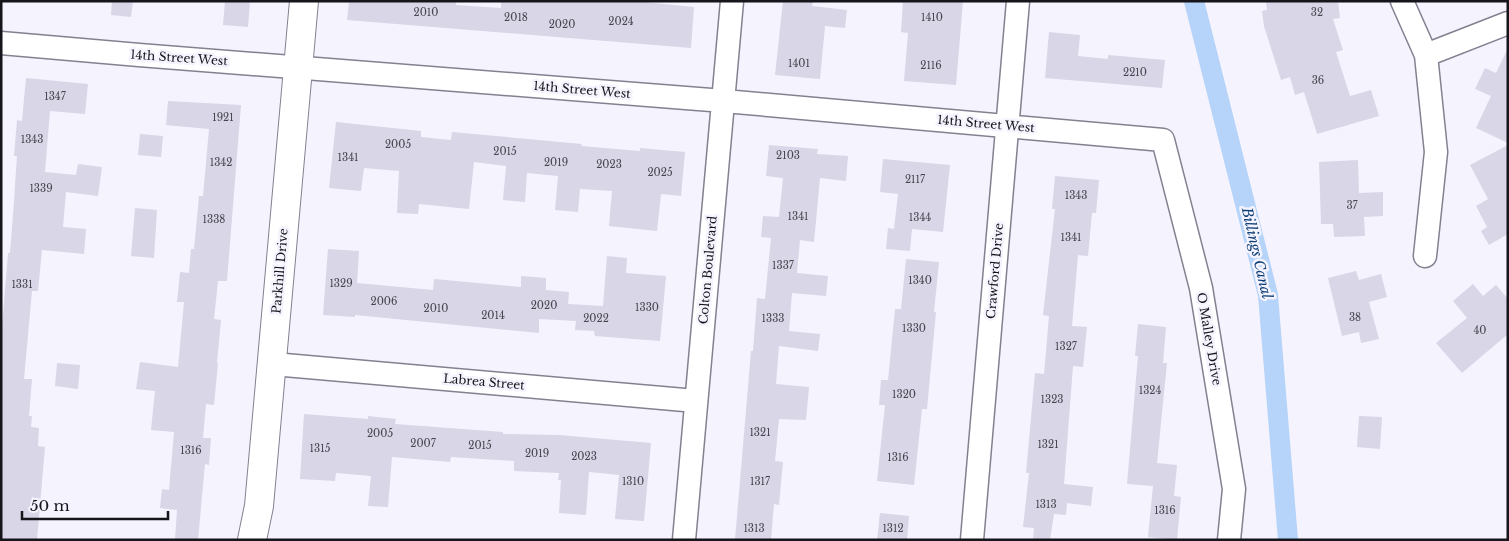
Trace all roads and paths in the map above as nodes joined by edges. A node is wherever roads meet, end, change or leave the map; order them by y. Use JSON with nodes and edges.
{"nodes":[{"id":1,"x":304,"y":1,"type":"edge"},
{"id":2,"x":732,"y":1,"type":"edge"},
{"id":3,"x":1018,"y":1,"type":"edge"},
{"id":4,"x":1402,"y":1,"type":"edge"},
{"id":5,"x":1508,"y":23,"type":"edge"},
{"id":6,"x":1,"y":43,"type":"edge"},
{"id":7,"x":1426,"y":55,"type":"junction"},
{"id":8,"x":299,"y":67,"type":"junction"},
{"id":9,"x":724,"y":102,"type":"junction"},
{"id":10,"x":1008,"y":126,"type":"junction"},
{"id":11,"x":1163,"y":140,"type":"joint"},
{"id":12,"x":1425,"y":256,"type":"dead end"},
{"id":13,"x":273,"y":364,"type":"junction"},
{"id":14,"x":696,"y":401,"type":"junction"},
{"id":15,"x":252,"y":540,"type":"edge"},
{"id":16,"x":684,"y":540,"type":"edge"},
{"id":17,"x":972,"y":540,"type":"edge"},
{"id":18,"x":1229,"y":540,"type":"edge"}],
"edges":[{"from":1,"to":8,"type":"street","name":"Parkhill Drive"},
{"from":2,"to":9,"type":"street","name":"Colton Boulevard"},
{"from":3,"to":10,"type":"street","name":"Crawford Drive"},
{"from":4,"to":7,"type":"street"},
{"from":5,"to":7,"type":"street"},
{"from":6,"to":8,"type":"street","name":"14th Street West"},
{"from":7,"to":12,"type":"street"},
{"from":8,"to":9,"type":"street","name":"14th Street West"},
{"from":8,"to":13,"type":"street","name":"Parkhill Drive"},
{"from":9,"to":10,"type":"street","name":"14th Street West"},
{"from":9,"to":14,"type":"street","name":"Colton Boulevard"},
{"from":10,"to":11,"type":"street","name":"14th Street West"},
{"from":10,"to":17,"type":"street","name":"Crawford Drive"},
{"from":11,"to":18,"type":"street","name":"O Malley Drive"},
{"from":13,"to":14,"type":"street","name":"Labrea Street"},
{"from":13,"to":15,"type":"street","name":"Parkhill Drive"},
{"from":14,"to":16,"type":"street","name":"Colton Boulevard"}]}
